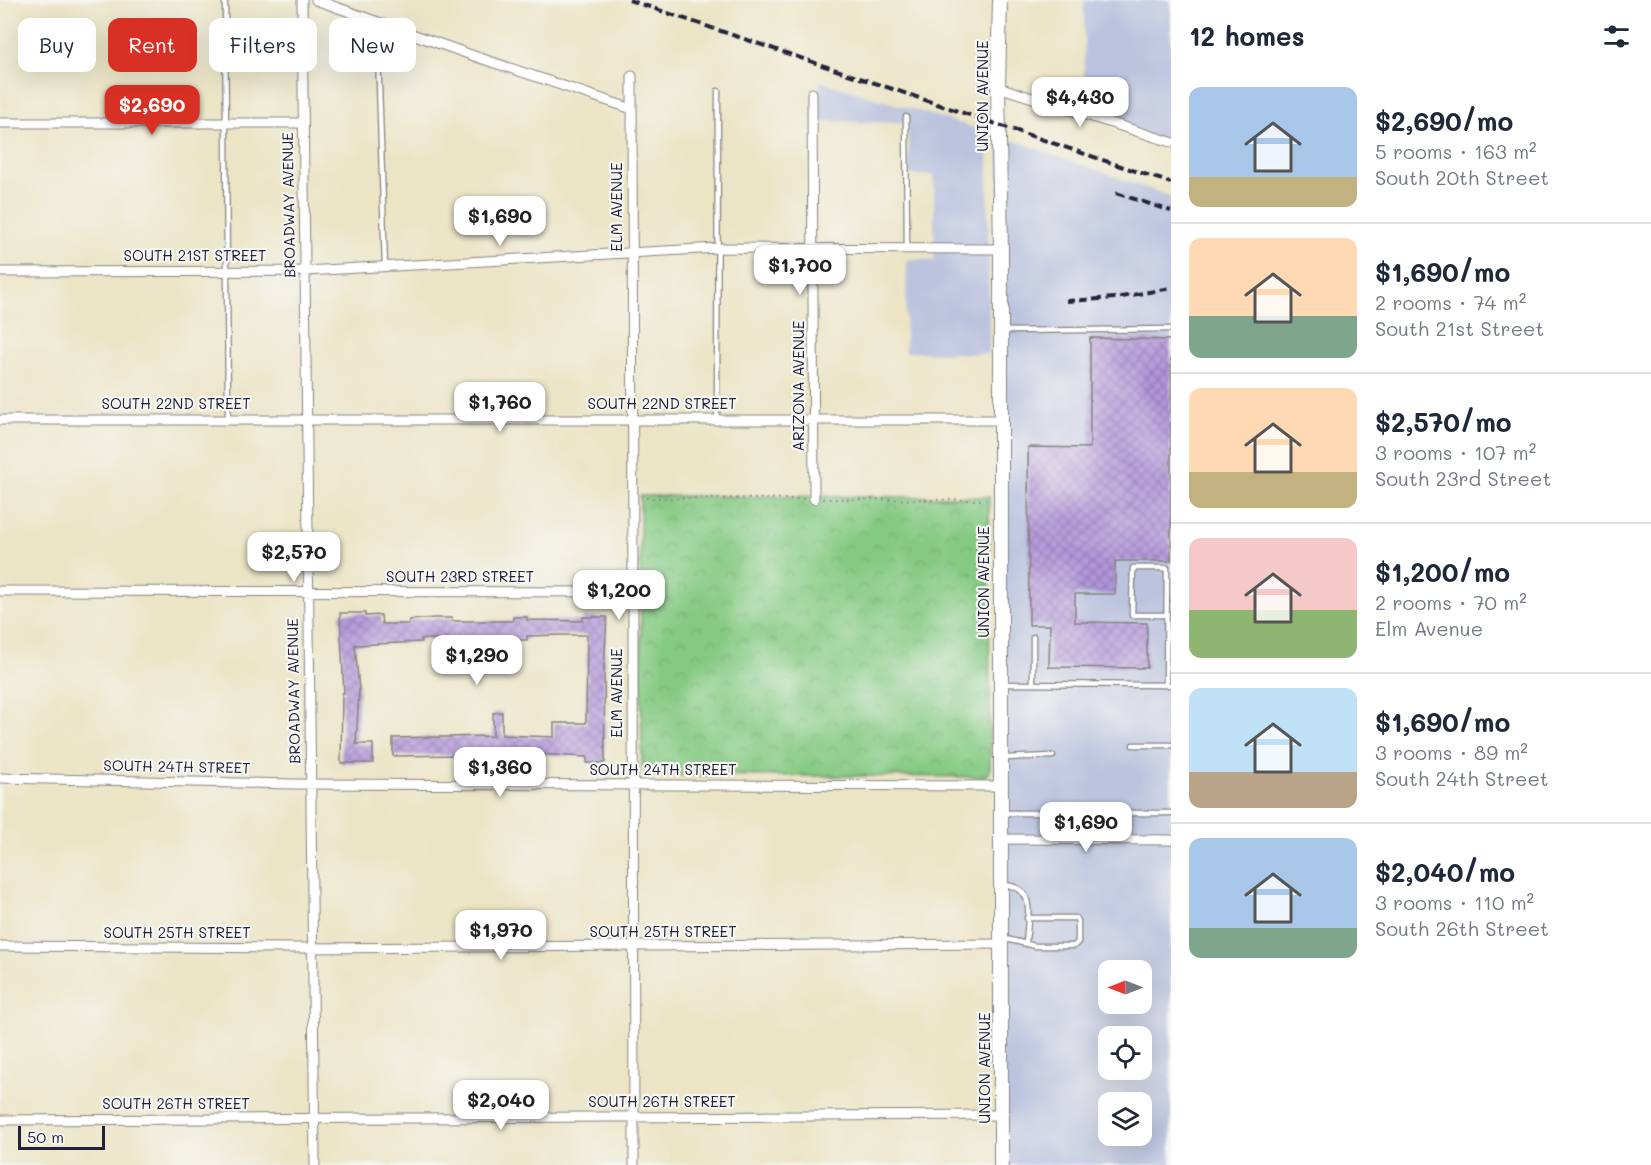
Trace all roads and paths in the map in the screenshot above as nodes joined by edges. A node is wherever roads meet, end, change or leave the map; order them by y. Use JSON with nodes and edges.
{"nodes":[{"id":1,"x":225,"y":0,"type":"edge"},
{"id":2,"x":302,"y":0,"type":"edge"},
{"id":3,"x":316,"y":0,"type":"edge"},
{"id":4,"x":1000,"y":0,"type":"edge"},
{"id":5,"x":366,"y":18,"type":"edge"},
{"id":6,"x":416,"y":35,"type":"edge"},
{"id":7,"x":379,"y":72,"type":"edge"},
{"id":8,"x":632,"y":76,"type":"dead end"},
{"id":9,"x":998,"y":87,"type":"junction"},
{"id":10,"x":718,"y":90,"type":"dead end"},
{"id":11,"x":812,"y":93,"type":"dead end"},
{"id":12,"x":632,"y":109,"type":"junction"},
{"id":13,"x":906,"y":117,"type":"dead end"},
{"id":14,"x":225,"y":122,"type":"junction"},
{"id":15,"x":0,"y":123,"type":"edge"},
{"id":16,"x":303,"y":123,"type":"junction"},
{"id":17,"x":1171,"y":142,"type":"edge"},
{"id":18,"x":718,"y":248,"type":"junction"},
{"id":19,"x":813,"y":248,"type":"junction"},
{"id":20,"x":907,"y":249,"type":"junction"},
{"id":21,"x":1001,"y":249,"type":"junction"},
{"id":22,"x":632,"y":252,"type":"junction"},
{"id":23,"x":385,"y":267,"type":"junction"},
{"id":24,"x":227,"y":271,"type":"junction"},
{"id":25,"x":305,"y":271,"type":"junction"},
{"id":26,"x":0,"y":272,"type":"edge"},
{"id":27,"x":1171,"y":328,"type":"edge"},
{"id":28,"x":1001,"y":331,"type":"junction"},
{"id":29,"x":228,"y":419,"type":"junction"},
{"id":30,"x":307,"y":419,"type":"junction"},
{"id":31,"x":632,"y":419,"type":"junction"},
{"id":32,"x":717,"y":419,"type":"junction"},
{"id":33,"x":814,"y":419,"type":"junction"},
{"id":34,"x":0,"y":420,"type":"edge"},
{"id":35,"x":1001,"y":420,"type":"junction"},
{"id":36,"x":814,"y":499,"type":"dead end"},
{"id":37,"x":0,"y":591,"type":"edge"},
{"id":38,"x":308,"y":591,"type":"junction"},
{"id":39,"x":632,"y":592,"type":"junction"},
{"id":40,"x":1166,"y":615,"type":"junction"},
{"id":41,"x":1033,"y":637,"type":"dead end"},
{"id":42,"x":1001,"y":684,"type":"junction"},
{"id":43,"x":1033,"y":684,"type":"junction"},
{"id":44,"x":1169,"y":685,"type":"edge"},
{"id":45,"x":1133,"y":745,"type":"dead end"},
{"id":46,"x":1171,"y":745,"type":"edge"},
{"id":47,"x":1053,"y":756,"type":"dead end"},
{"id":48,"x":1001,"y":758,"type":"junction"},
{"id":49,"x":0,"y":778,"type":"edge"},
{"id":50,"x":311,"y":784,"type":"junction"},
{"id":51,"x":633,"y":785,"type":"junction"},
{"id":52,"x":1001,"y":786,"type":"junction"},
{"id":53,"x":1001,"y":813,"type":"junction"},
{"id":54,"x":1171,"y":813,"type":"edge"},
{"id":55,"x":1001,"y":839,"type":"junction"},
{"id":56,"x":1171,"y":840,"type":"edge"},
{"id":57,"x":1002,"y":885,"type":"junction"},
{"id":58,"x":1027,"y":918,"type":"junction"},
{"id":59,"x":1002,"y":941,"type":"junction"},
{"id":60,"x":1026,"y":944,"type":"junction"},
{"id":61,"x":0,"y":946,"type":"edge"},
{"id":62,"x":633,"y":947,"type":"junction"},
{"id":63,"x":313,"y":948,"type":"junction"},
{"id":64,"x":1001,"y":1115,"type":"junction"},
{"id":65,"x":315,"y":1118,"type":"junction"},
{"id":66,"x":633,"y":1118,"type":"junction"},
{"id":67,"x":0,"y":1120,"type":"edge"},
{"id":68,"x":315,"y":1165,"type":"edge"},
{"id":69,"x":634,"y":1165,"type":"edge"},
{"id":70,"x":1001,"y":1165,"type":"edge"}],
"edges":[{"from":1,"to":14,"type":"lane"},
{"from":2,"to":16,"type":"street","name":"BROADWAY AVENUE"},
{"from":3,"to":5,"type":"street"},
{"from":4,"to":9,"type":"street","name":"UNION AVENUE"},
{"from":6,"to":12,"type":"street"},
{"from":7,"to":23,"type":"lane"},
{"from":8,"to":12,"type":"street","name":"ELM AVENUE"},
{"from":9,"to":17,"type":"street"},
{"from":9,"to":21,"type":"street","name":"UNION AVENUE"},
{"from":10,"to":18,"type":"lane"},
{"from":11,"to":19,"type":"street","name":"ARIZONA AVENUE"},
{"from":12,"to":22,"type":"street","name":"ELM AVENUE"},
{"from":13,"to":20,"type":"lane"},
{"from":14,"to":15,"type":"street"},
{"from":14,"to":16,"type":"street"},
{"from":14,"to":24,"type":"lane"},
{"from":16,"to":25,"type":"street","name":"BROADWAY AVENUE"},
{"from":18,"to":19,"type":"street","name":"SOUTH 21ST STREET"},
{"from":18,"to":22,"type":"street","name":"SOUTH 21ST STREET"},
{"from":18,"to":32,"type":"lane"},
{"from":19,"to":20,"type":"street","name":"SOUTH 21ST STREET"},
{"from":19,"to":33,"type":"street","name":"ARIZONA AVENUE"},
{"from":20,"to":21,"type":"street","name":"SOUTH 21ST STREET"},
{"from":21,"to":28,"type":"street","name":"UNION AVENUE"},
{"from":22,"to":23,"type":"street","name":"SOUTH 21ST STREET"},
{"from":22,"to":31,"type":"street","name":"ELM AVENUE"},
{"from":23,"to":25,"type":"street","name":"SOUTH 21ST STREET"},
{"from":24,"to":25,"type":"street","name":"SOUTH 21ST STREET"},
{"from":24,"to":26,"type":"street","name":"SOUTH 21ST STREET"},
{"from":24,"to":29,"type":"lane"},
{"from":25,"to":30,"type":"street","name":"BROADWAY AVENUE"},
{"from":27,"to":28,"type":"lane"},
{"from":28,"to":35,"type":"street","name":"UNION AVENUE"},
{"from":29,"to":30,"type":"street","name":"SOUTH 22ND STREET"},
{"from":29,"to":34,"type":"street","name":"SOUTH 22ND STREET"},
{"from":30,"to":31,"type":"street","name":"SOUTH 22ND STREET"},
{"from":30,"to":38,"type":"street","name":"BROADWAY AVENUE"},
{"from":31,"to":32,"type":"street","name":"SOUTH 22ND STREET"},
{"from":31,"to":39,"type":"street","name":"ELM AVENUE"},
{"from":32,"to":33,"type":"street","name":"SOUTH 22ND STREET"},
{"from":33,"to":35,"type":"street","name":"SOUTH 22ND STREET"},
{"from":33,"to":36,"type":"street","name":"ARIZONA AVENUE"},
{"from":35,"to":42,"type":"street","name":"UNION AVENUE"},
{"from":37,"to":38,"type":"street","name":"SOUTH 23RD STREET"},
{"from":38,"to":39,"type":"street","name":"SOUTH 23RD STREET"},
{"from":38,"to":50,"type":"street","name":"BROADWAY AVENUE"},
{"from":39,"to":51,"type":"street","name":"ELM AVENUE"},
{"from":40,"to":40,"type":"lane"},
{"from":40,"to":44,"type":"lane"},
{"from":41,"to":43,"type":"lane"},
{"from":42,"to":43,"type":"lane"},
{"from":42,"to":48,"type":"street","name":"UNION AVENUE"},
{"from":43,"to":44,"type":"lane"},
{"from":45,"to":46,"type":"lane"},
{"from":47,"to":48,"type":"lane"},
{"from":48,"to":52,"type":"street","name":"UNION AVENUE"},
{"from":49,"to":50,"type":"street","name":"SOUTH 24TH STREET"},
{"from":50,"to":51,"type":"street","name":"SOUTH 24TH STREET"},
{"from":50,"to":63,"type":"street","name":"BROADWAY AVENUE"},
{"from":51,"to":52,"type":"street","name":"SOUTH 24TH STREET"},
{"from":51,"to":62,"type":"street","name":"ELM AVENUE"},
{"from":52,"to":53,"type":"street","name":"UNION AVENUE"},
{"from":53,"to":54,"type":"lane"},
{"from":53,"to":55,"type":"street","name":"UNION AVENUE"},
{"from":55,"to":56,"type":"street"},
{"from":55,"to":57,"type":"street","name":"UNION AVENUE"},
{"from":57,"to":58,"type":"lane"},
{"from":57,"to":59,"type":"street","name":"UNION AVENUE"},
{"from":58,"to":60,"type":"lane"},
{"from":58,"to":60,"type":"lane"},
{"from":59,"to":60,"type":"lane"},
{"from":59,"to":62,"type":"street","name":"SOUTH 25TH STREET"},
{"from":59,"to":64,"type":"street","name":"UNION AVENUE"},
{"from":61,"to":63,"type":"street","name":"SOUTH 25TH STREET"},
{"from":62,"to":63,"type":"street","name":"SOUTH 25TH STREET"},
{"from":62,"to":66,"type":"street","name":"ELM AVENUE"},
{"from":63,"to":65,"type":"street","name":"BROADWAY AVENUE"},
{"from":64,"to":66,"type":"street","name":"SOUTH 26TH STREET"},
{"from":64,"to":70,"type":"street","name":"UNION AVENUE"},
{"from":65,"to":66,"type":"street","name":"SOUTH 26TH STREET"},
{"from":65,"to":67,"type":"street","name":"SOUTH 26TH STREET"},
{"from":65,"to":68,"type":"street","name":"BROADWAY AVENUE"},
{"from":66,"to":69,"type":"street","name":"ELM AVENUE"}]}
